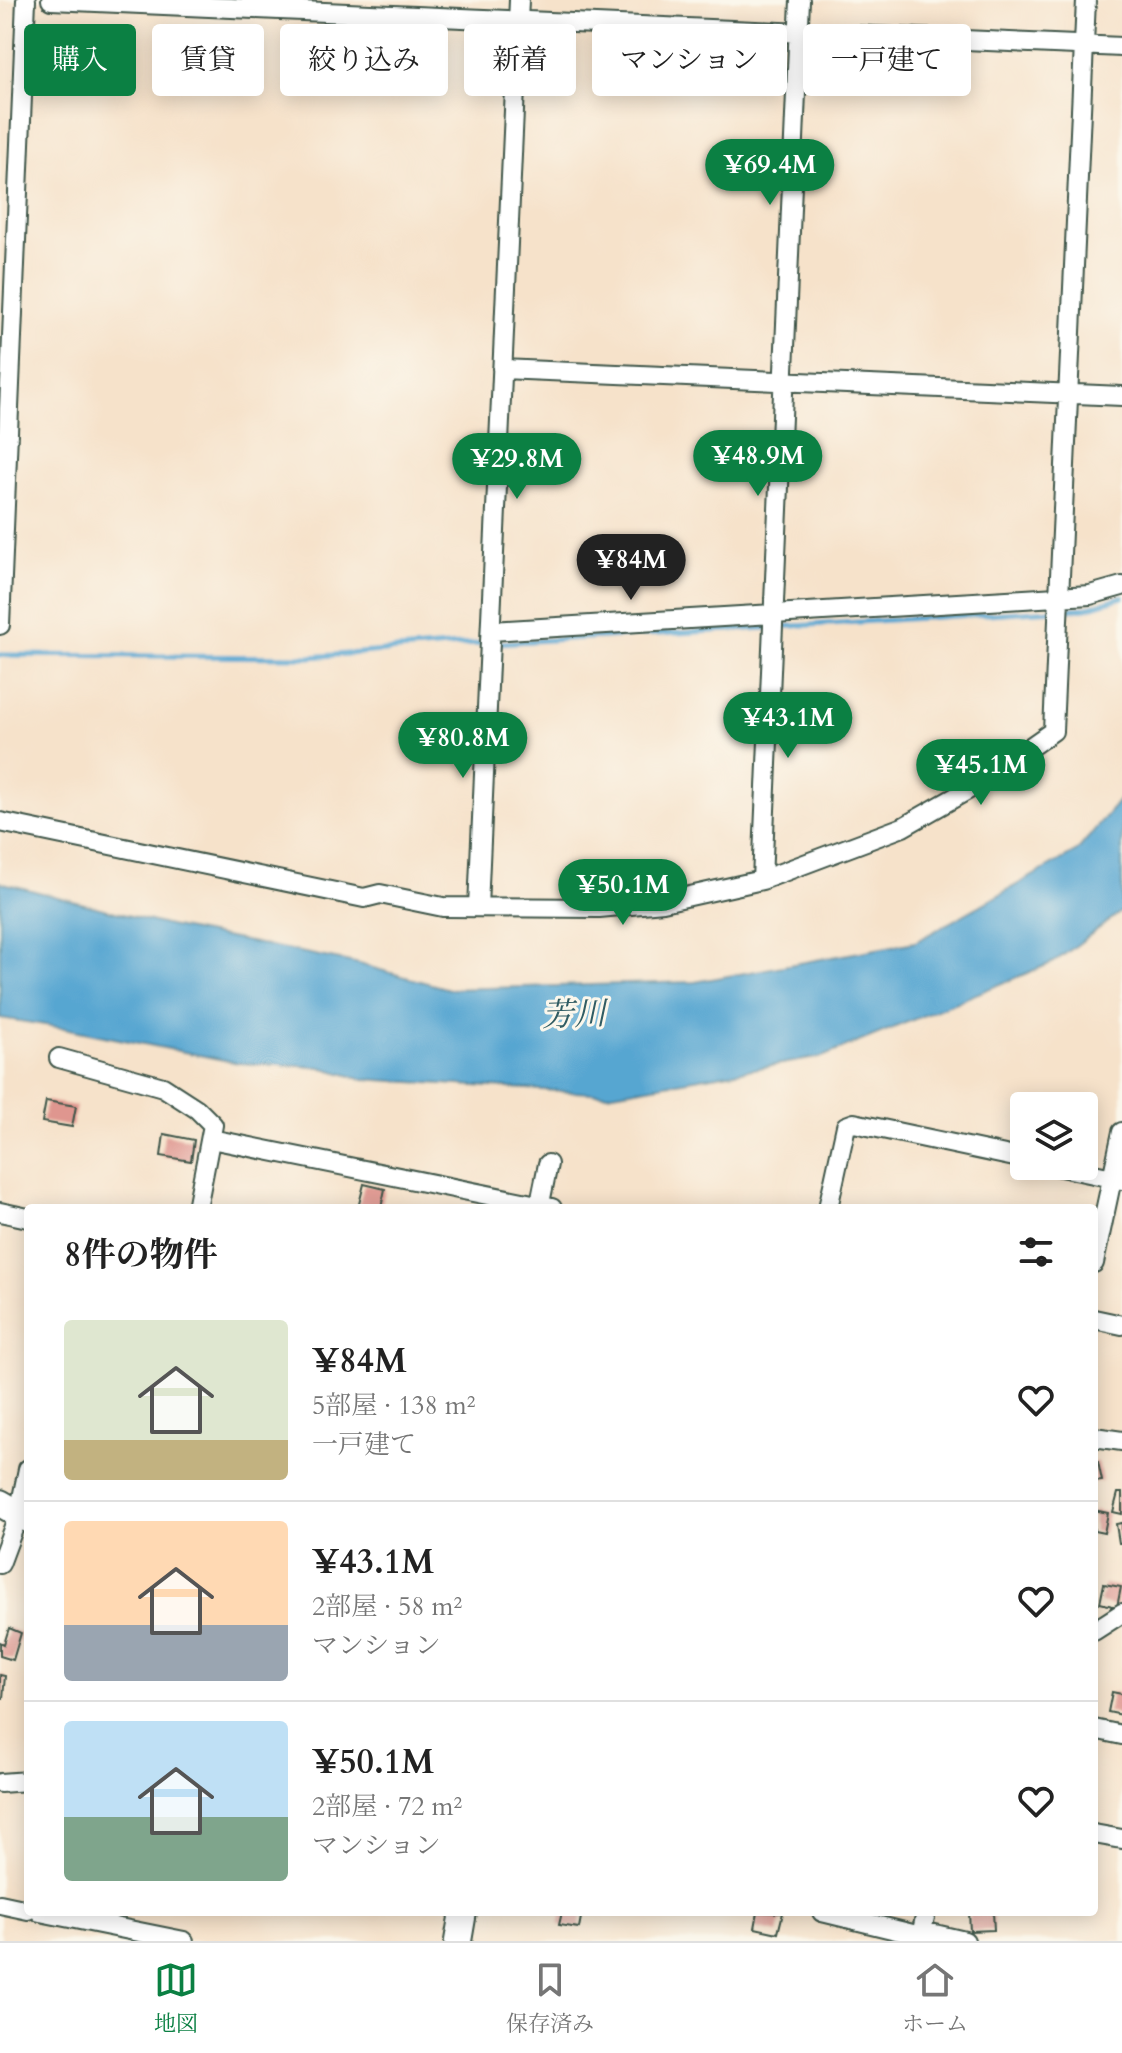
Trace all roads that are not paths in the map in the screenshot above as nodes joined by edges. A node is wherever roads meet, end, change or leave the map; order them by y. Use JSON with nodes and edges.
{"nodes":[{"id":1,"x":26,"y":0,"type":"edge"},
{"id":2,"x":51,"y":0,"type":"edge"},
{"id":3,"x":519,"y":0,"type":"edge"},
{"id":4,"x":800,"y":0,"type":"edge"},
{"id":5,"x":1086,"y":0,"type":"edge"},
{"id":6,"x":231,"y":3,"type":"edge"},
{"id":7,"x":519,"y":20,"type":"junction"},
{"id":8,"x":799,"y":34,"type":"junction"},
{"id":9,"x":1084,"y":45,"type":"junction"},
{"id":10,"x":1122,"y":47,"type":"edge"},
{"id":11,"x":502,"y":369,"type":"junction"},
{"id":12,"x":783,"y":382,"type":"junction"},
{"id":13,"x":1068,"y":393,"type":"junction"},
{"id":14,"x":1122,"y":396,"type":"edge"},
{"id":15,"x":3,"y":461,"type":"edge"},
{"id":16,"x":1122,"y":586,"type":"edge"},
{"id":17,"x":1060,"y":598,"type":"junction"},
{"id":18,"x":774,"y":616,"type":"junction"},
{"id":19,"x":0,"y":625,"type":"edge"},
{"id":20,"x":491,"y":632,"type":"junction"},
{"id":21,"x":0,"y":822,"type":"edge"},
{"id":22,"x":762,"y":880,"type":"junction"},
{"id":23,"x":478,"y":907,"type":"junction"},
{"id":24,"x":59,"y":1058,"type":"dead end"},
{"id":25,"x":1122,"y":1132,"type":"edge"},
{"id":26,"x":211,"y":1139,"type":"junction"},
{"id":27,"x":1010,"y":1156,"type":"edge"},
{"id":28,"x":548,"y":1164,"type":"dead end"},
{"id":29,"x":1117,"y":1179,"type":"edge"},
{"id":30,"x":198,"y":1204,"type":"edge"},
{"id":31,"x":528,"y":1204,"type":"edge"},
{"id":32,"x":543,"y":1204,"type":"edge"},
{"id":33,"x":829,"y":1204,"type":"edge"},
{"id":34,"x":0,"y":1212,"type":"edge"},
{"id":35,"x":24,"y":1217,"type":"edge"},
{"id":36,"x":1098,"y":1248,"type":"edge"},
{"id":37,"x":1098,"y":1320,"type":"edge"},
{"id":38,"x":1122,"y":1325,"type":"edge"},
{"id":39,"x":1098,"y":1438,"type":"edge"},
{"id":40,"x":1122,"y":1441,"type":"edge"},
{"id":41,"x":24,"y":1483,"type":"edge"},
{"id":42,"x":16,"y":1512,"type":"edge"},
{"id":43,"x":0,"y":1564,"type":"edge"},
{"id":44,"x":1122,"y":1613,"type":"edge"},
{"id":45,"x":1098,"y":1628,"type":"edge"},
{"id":46,"x":1098,"y":1730,"type":"edge"},
{"id":47,"x":1122,"y":1735,"type":"edge"},
{"id":48,"x":24,"y":1781,"type":"edge"},
{"id":49,"x":0,"y":1783,"type":"edge"},
{"id":50,"x":1098,"y":1835,"type":"edge"},
{"id":51,"x":1122,"y":1839,"type":"edge"},
{"id":52,"x":0,"y":1904,"type":"edge"},
{"id":53,"x":24,"y":1909,"type":"edge"},
{"id":54,"x":60,"y":1916,"type":"edge"},
{"id":55,"x":462,"y":1916,"type":"edge"},
{"id":56,"x":838,"y":1916,"type":"edge"},
{"id":57,"x":925,"y":1916,"type":"edge"},
{"id":58,"x":921,"y":1936,"type":"edge"},
{"id":59,"x":184,"y":1941,"type":"edge"},
{"id":60,"x":458,"y":1941,"type":"edge"},
{"id":61,"x":965,"y":1941,"type":"edge"}],
"edges":[{"from":1,"to":15,"type":"street"},
{"from":2,"to":6,"type":"street"},
{"from":3,"to":7,"type":"street"},
{"from":4,"to":8,"type":"street"},
{"from":5,"to":9,"type":"street"},
{"from":6,"to":7,"type":"street"},
{"from":7,"to":8,"type":"street"},
{"from":7,"to":11,"type":"street"},
{"from":8,"to":9,"type":"street"},
{"from":8,"to":12,"type":"street"},
{"from":9,"to":10,"type":"street"},
{"from":9,"to":13,"type":"street"},
{"from":11,"to":12,"type":"street"},
{"from":11,"to":20,"type":"street"},
{"from":12,"to":13,"type":"street"},
{"from":12,"to":18,"type":"street"},
{"from":13,"to":14,"type":"street"},
{"from":13,"to":17,"type":"street"},
{"from":15,"to":19,"type":"street"},
{"from":16,"to":17,"type":"street"},
{"from":17,"to":18,"type":"street"},
{"from":17,"to":22,"type":"street"},
{"from":18,"to":20,"type":"street"},
{"from":18,"to":22,"type":"street"},
{"from":20,"to":23,"type":"street"},
{"from":21,"to":23,"type":"street"},
{"from":22,"to":23,"type":"street"},
{"from":24,"to":26,"type":"street"},
{"from":25,"to":29,"type":"street"},
{"from":26,"to":30,"type":"street"},
{"from":26,"to":31,"type":"street"},
{"from":27,"to":33,"type":"street"},
{"from":28,"to":32,"type":"street"},
{"from":29,"to":36,"type":"street"},
{"from":34,"to":35,"type":"street"},
{"from":37,"to":38,"type":"street"},
{"from":39,"to":40,"type":"street"},
{"from":41,"to":42,"type":"street"},
{"from":42,"to":43,"type":"street"},
{"from":44,"to":45,"type":"street"},
{"from":46,"to":47,"type":"street"},
{"from":48,"to":49,"type":"street"},
{"from":50,"to":51,"type":"street"},
{"from":52,"to":53,"type":"street"},
{"from":54,"to":59,"type":"street"},
{"from":55,"to":60,"type":"street"},
{"from":56,"to":58,"type":"street"},
{"from":57,"to":58,"type":"street"},
{"from":58,"to":61,"type":"street"}]}
